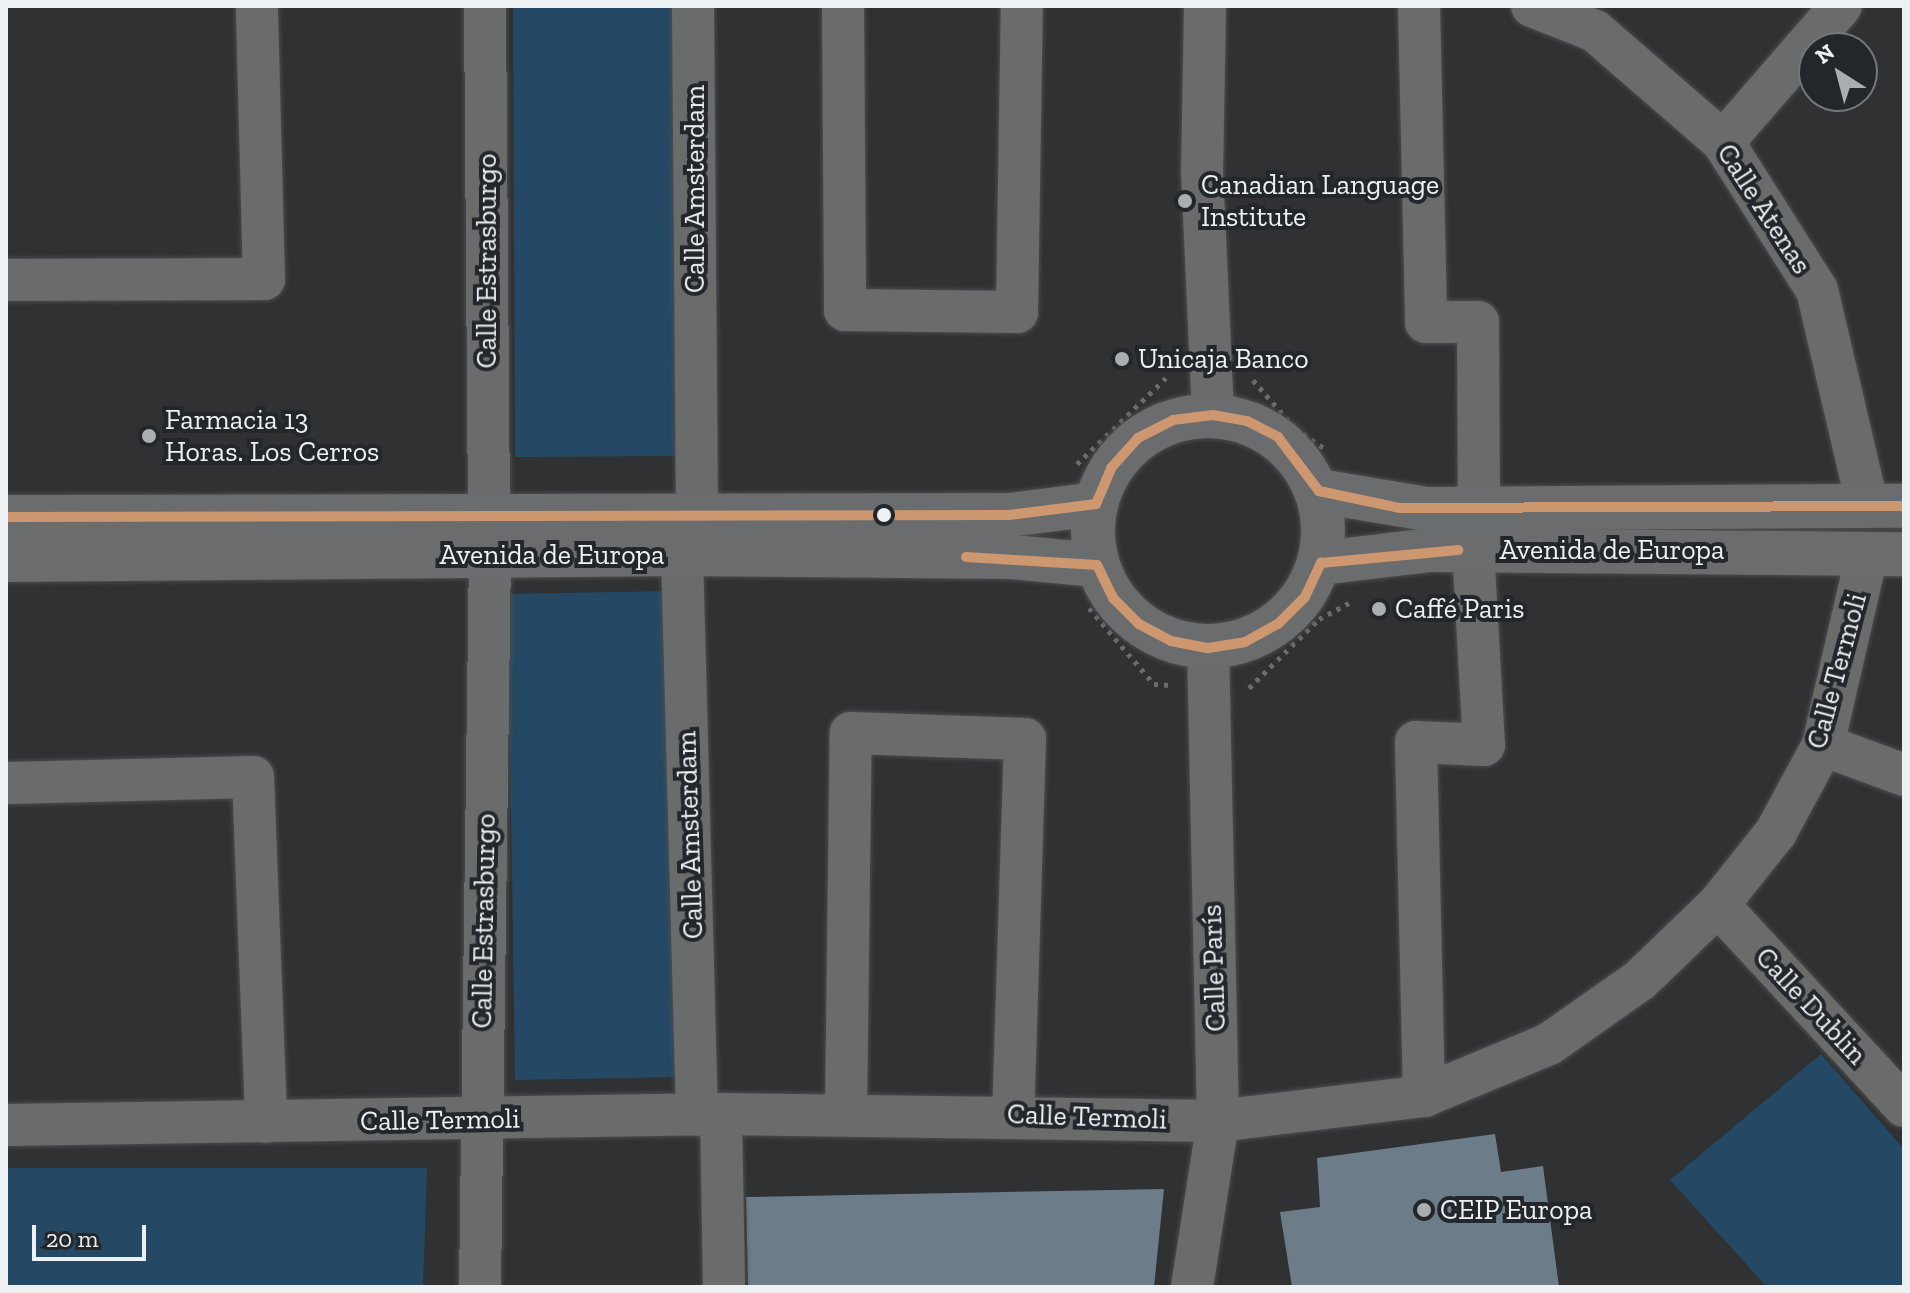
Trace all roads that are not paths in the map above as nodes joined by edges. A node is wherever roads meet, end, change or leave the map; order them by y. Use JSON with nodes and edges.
{"nodes":[{"id":1,"x":257,"y":6,"type":"edge"},
{"id":2,"x":485,"y":6,"type":"edge"},
{"id":3,"x":693,"y":6,"type":"edge"},
{"id":4,"x":843,"y":6,"type":"edge"},
{"id":5,"x":1022,"y":6,"type":"edge"},
{"id":6,"x":1205,"y":6,"type":"edge"},
{"id":7,"x":1419,"y":6,"type":"edge"},
{"id":8,"x":1532,"y":6,"type":"edge"},
{"id":9,"x":1841,"y":6,"type":"edge"},
{"id":10,"x":1723,"y":142,"type":"junction"},
{"id":11,"x":6,"y":280,"type":"edge"},
{"id":12,"x":1213,"y":415,"type":"junction"},
{"id":13,"x":1319,"y":491,"type":"junction"},
{"id":14,"x":1096,"y":504,"type":"junction"},
{"id":15,"x":1886,"y":505,"type":"edge"},
{"id":16,"x":6,"y":517,"type":"edge"},
{"id":17,"x":1476,"y":530,"type":"junction"},
{"id":18,"x":690,"y":535,"type":"junction"},
{"id":19,"x":489,"y":536,"type":"junction"},
{"id":20,"x":1886,"y":554,"type":"edge"},
{"id":21,"x":6,"y":560,"type":"edge"},
{"id":22,"x":1321,"y":563,"type":"junction"},
{"id":23,"x":1097,"y":565,"type":"junction"},
{"id":24,"x":1208,"y":648,"type":"junction"},
{"id":25,"x":1823,"y":745,"type":"junction"},
{"id":26,"x":1904,"y":775,"type":"edge"},
{"id":27,"x":6,"y":783,"type":"edge"},
{"id":28,"x":1718,"y":905,"type":"junction"},
{"id":29,"x":1424,"y":1096,"type":"junction"},
{"id":30,"x":1904,"y":1106,"type":"edge"},
{"id":31,"x":1013,"y":1114,"type":"junction"},
{"id":32,"x":709,"y":1115,"type":"junction"},
{"id":33,"x":846,"y":1115,"type":"junction"},
{"id":34,"x":480,"y":1121,"type":"junction"},
{"id":35,"x":1218,"y":1121,"type":"junction"},
{"id":36,"x":266,"y":1122,"type":"junction"},
{"id":37,"x":6,"y":1125,"type":"edge"},
{"id":38,"x":480,"y":1287,"type":"edge"},
{"id":39,"x":724,"y":1287,"type":"edge"},
{"id":40,"x":1192,"y":1287,"type":"edge"}],
"edges":[{"from":1,"to":11,"type":"street"},
{"from":2,"to":19,"type":"street","name":"Calle Estrasburgo"},
{"from":3,"to":18,"type":"street","name":"Calle Amsterdam"},
{"from":4,"to":5,"type":"street"},
{"from":6,"to":12,"type":"street"},
{"from":7,"to":17,"type":"street"},
{"from":8,"to":10,"type":"street","name":"Calle Atenas"},
{"from":9,"to":10,"type":"street"},
{"from":10,"to":15,"type":"street","name":"Calle Atenas"},
{"from":12,"to":13,"type":"main road"},
{"from":12,"to":14,"type":"main road"},
{"from":13,"to":17,"type":"main road"},
{"from":13,"to":22,"type":"main road"},
{"from":14,"to":18,"type":"main road","name":"Avenida de Europa"},
{"from":14,"to":23,"type":"main road"},
{"from":15,"to":17,"type":"main road"},
{"from":16,"to":19,"type":"main road","name":"Avenida de Europa"},
{"from":17,"to":20,"type":"main road","name":"Avenida de Europa"},
{"from":17,"to":22,"type":"main road","name":"Avenida de Europa"},
{"from":17,"to":29,"type":"street"},
{"from":18,"to":19,"type":"main road","name":"Avenida de Europa"},
{"from":18,"to":23,"type":"main road","name":"Avenida de Europa"},
{"from":18,"to":32,"type":"street","name":"Calle Amsterdam"},
{"from":19,"to":21,"type":"main road","name":"Avenida de Europa"},
{"from":19,"to":34,"type":"street","name":"Calle Estrasburgo"},
{"from":20,"to":25,"type":"street","name":"Calle Termoli"},
{"from":22,"to":24,"type":"main road"},
{"from":23,"to":24,"type":"main road"},
{"from":24,"to":35,"type":"street","name":"Calle París"},
{"from":25,"to":26,"type":"street"},
{"from":25,"to":28,"type":"street","name":"Calle Termoli"},
{"from":27,"to":36,"type":"street"},
{"from":28,"to":29,"type":"street","name":"Calle Termoli"},
{"from":28,"to":30,"type":"street","name":"Calle Dublin"},
{"from":29,"to":35,"type":"street","name":"Calle Termoli"},
{"from":31,"to":33,"type":"street","name":"Calle Termoli"},
{"from":31,"to":33,"type":"street"},
{"from":31,"to":35,"type":"street","name":"Calle Termoli"},
{"from":32,"to":33,"type":"street","name":"Calle Termoli"},
{"from":32,"to":34,"type":"street","name":"Calle Termoli"},
{"from":32,"to":39,"type":"street","name":"Calle Amsterdam"},
{"from":34,"to":36,"type":"street","name":"Calle Termoli"},
{"from":34,"to":38,"type":"street","name":"Calle Estrasburgo"},
{"from":35,"to":40,"type":"street","name":"Calle París"},
{"from":36,"to":37,"type":"street","name":"Calle Termoli"}]}
